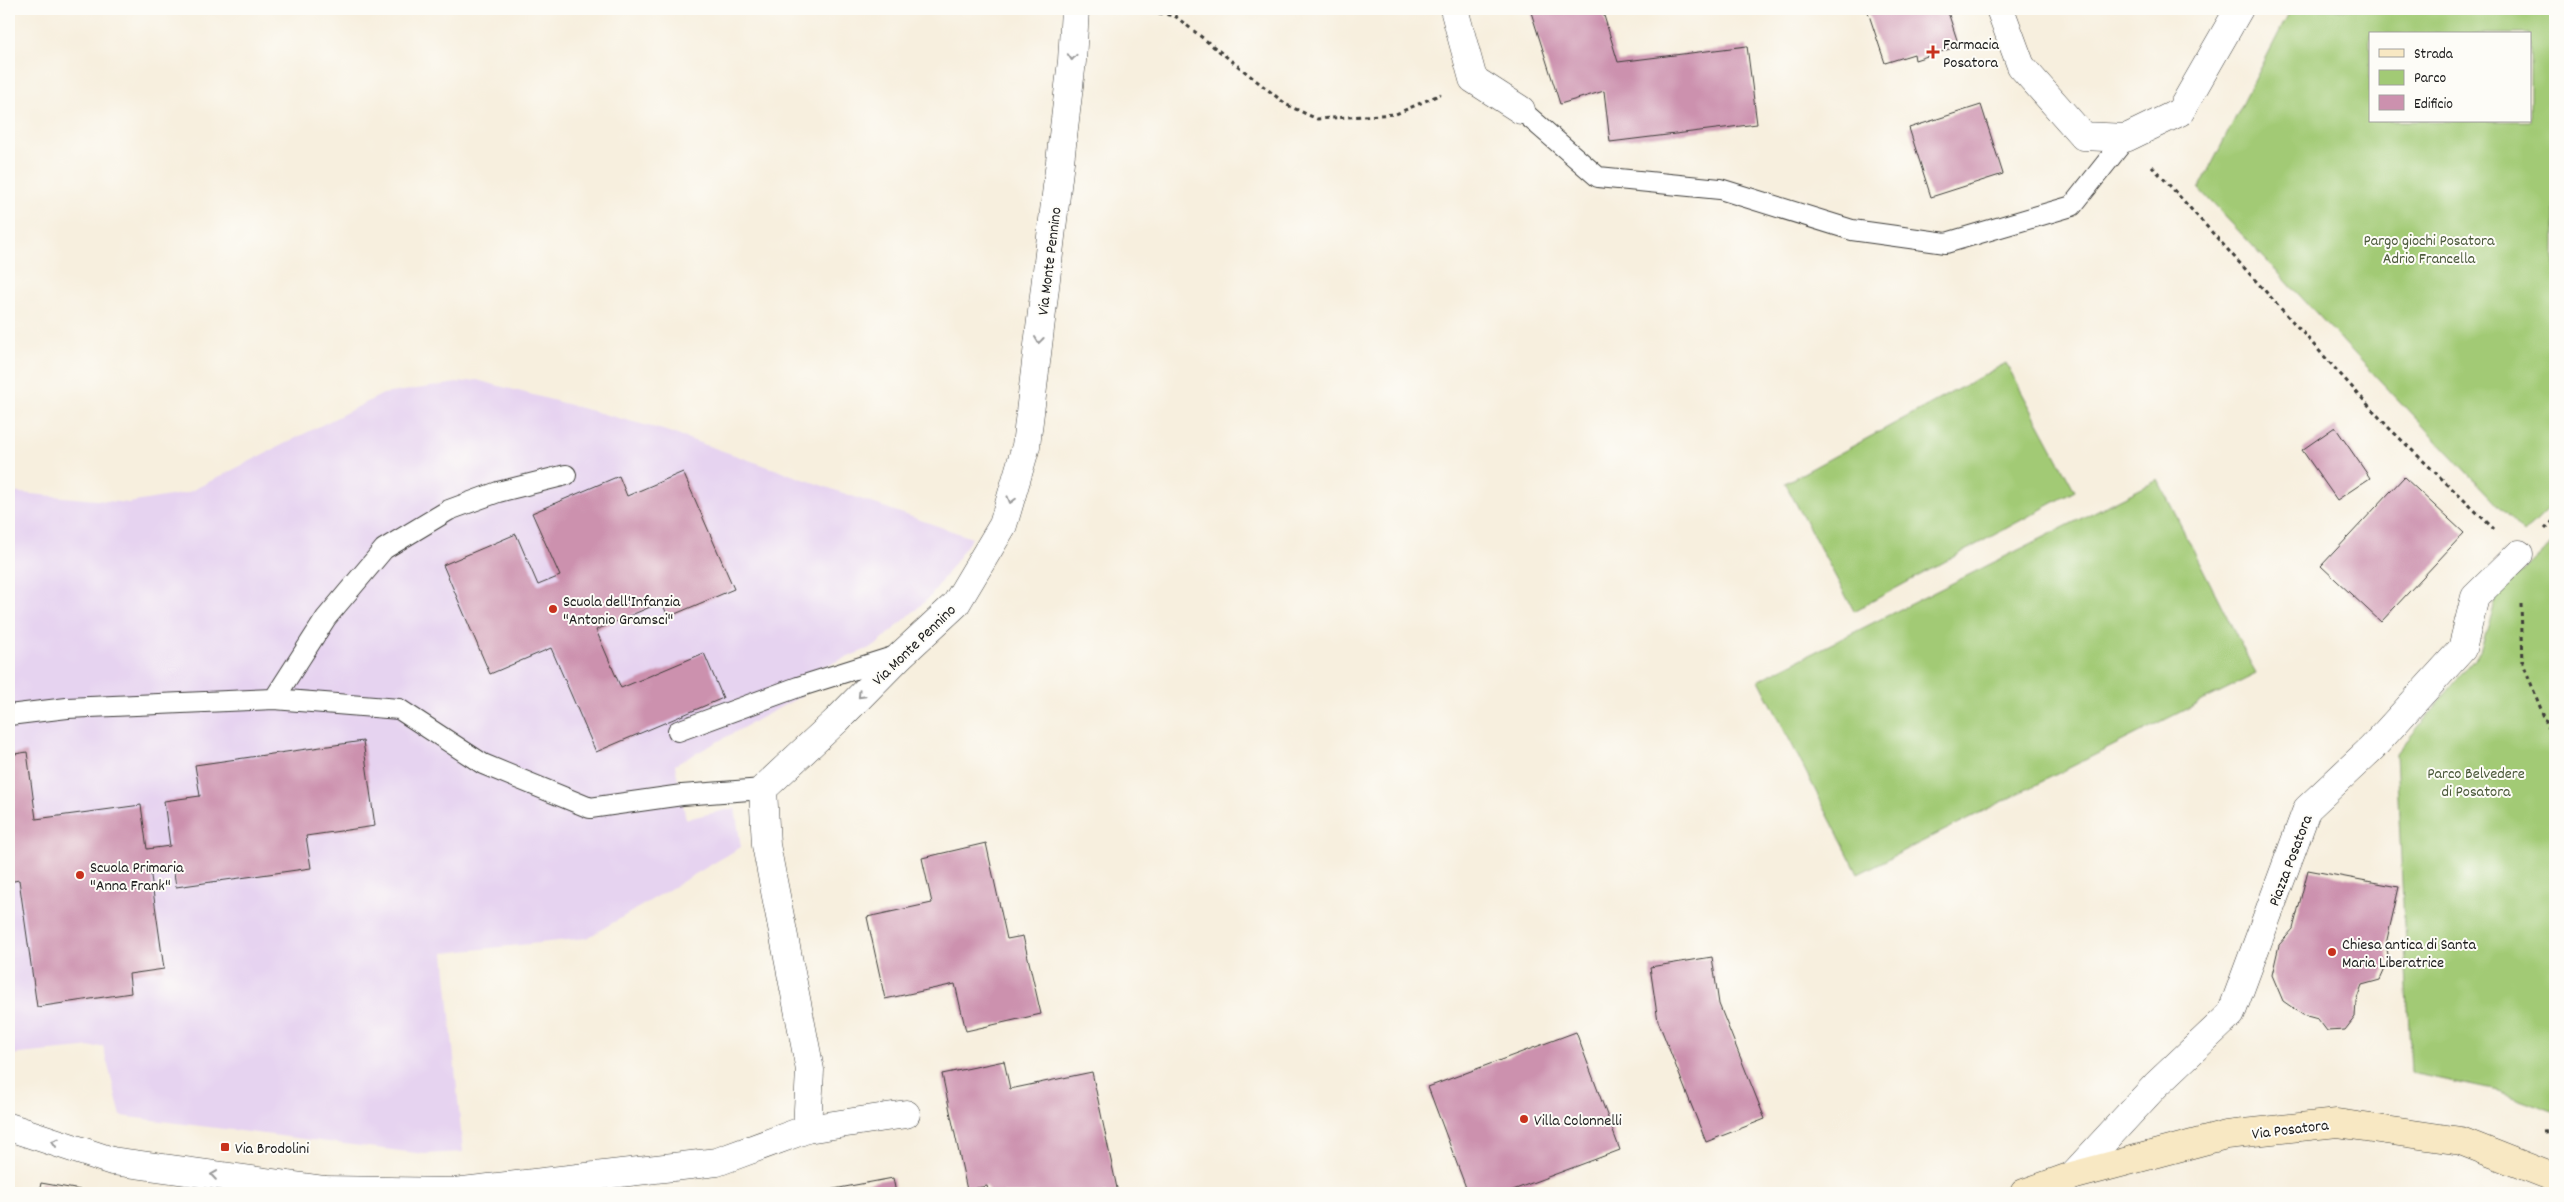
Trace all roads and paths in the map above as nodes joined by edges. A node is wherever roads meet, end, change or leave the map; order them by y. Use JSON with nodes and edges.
{"nodes":[{"id":1,"x":1075,"y":9,"type":"edge"},
{"id":2,"x":1135,"y":9,"type":"edge"},
{"id":3,"x":1454,"y":9,"type":"edge"},
{"id":4,"x":2000,"y":9,"type":"edge"},
{"id":5,"x":2239,"y":9,"type":"edge"},
{"id":6,"x":1473,"y":80,"type":"junction"},
{"id":7,"x":1521,"y":110,"type":"joint"},
{"id":8,"x":2126,"y":138,"type":"junction"},
{"id":9,"x":566,"y":475,"type":"dead end"},
{"id":10,"x":2555,"y":520,"type":"edge"},
{"id":11,"x":2520,"y":554,"type":"junction"},
{"id":12,"x":901,"y":655,"type":"junction"},
{"id":13,"x":274,"y":699,"type":"junction"},
{"id":14,"x":9,"y":715,"type":"edge"},
{"id":15,"x":678,"y":731,"type":"dead end"},
{"id":16,"x":2555,"y":739,"type":"edge"},
{"id":17,"x":763,"y":789,"type":"junction"},
{"id":18,"x":906,"y":1114,"type":"dead end"},
{"id":19,"x":9,"y":1127,"type":"edge"},
{"id":20,"x":807,"y":1129,"type":"junction"},
{"id":21,"x":2072,"y":1176,"type":"junction"},
{"id":22,"x":2555,"y":1178,"type":"edge"},
{"id":23,"x":454,"y":1193,"type":"edge"},
{"id":24,"x":2024,"y":1193,"type":"edge"}],
"edges":[{"from":1,"to":12,"type":"street","name":"Via Monte Pennino","one_way":true},
{"from":2,"to":6,"type":"path"},
{"from":3,"to":6,"type":"street"},
{"from":4,"to":8,"type":"street"},
{"from":5,"to":8,"type":"street"},
{"from":6,"to":7,"type":"street"},
{"from":7,"to":8,"type":"lane"},
{"from":8,"to":11,"type":"path"},
{"from":9,"to":13,"type":"lane"},
{"from":10,"to":11,"type":"path"},
{"from":11,"to":16,"type":"path"},
{"from":11,"to":21,"type":"street","name":"Piazza Posatora"},
{"from":12,"to":15,"type":"lane"},
{"from":12,"to":17,"type":"street","name":"Via Monte Pennino","one_way":true},
{"from":13,"to":14,"type":"lane"},
{"from":13,"to":17,"type":"lane"},
{"from":17,"to":20,"type":"street"},
{"from":18,"to":20,"type":"street"},
{"from":23,"to":19,"type":"street","one_way":true},
{"from":20,"to":23,"type":"street"},
{"from":21,"to":22,"type":"street","name":"Via Posatora"},
{"from":21,"to":24,"type":"street","name":"Via Posatora"}]}
